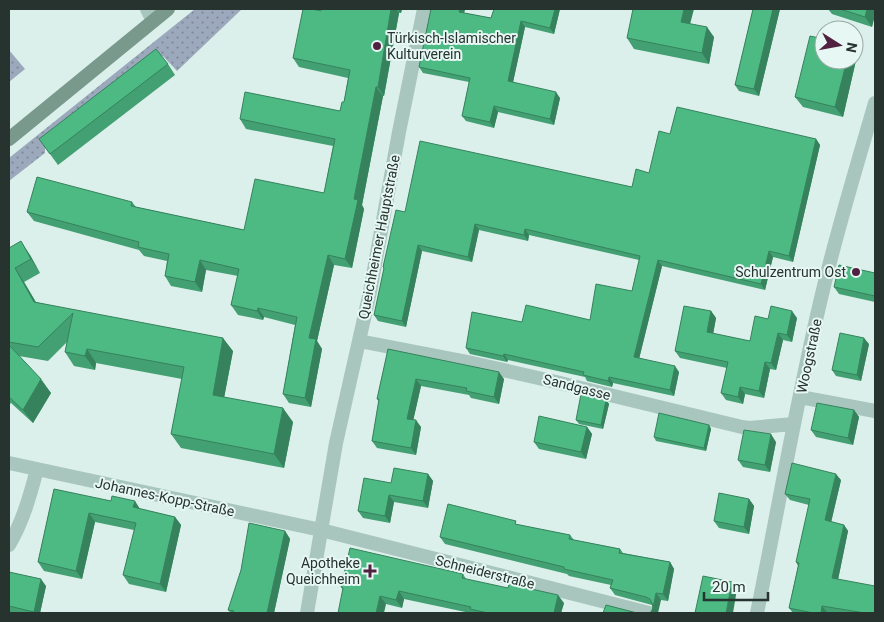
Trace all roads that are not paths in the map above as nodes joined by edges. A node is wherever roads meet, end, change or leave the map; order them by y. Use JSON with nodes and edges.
{"nodes":[{"id":1,"x":168,"y":9,"type":"edge"},
{"id":2,"x":424,"y":9,"type":"edge"},
{"id":3,"x":150,"y":15,"type":"edge"},
{"id":4,"x":875,"y":103,"type":"edge"},
{"id":5,"x":9,"y":139,"type":"edge"},
{"id":6,"x":359,"y":341,"type":"junction"},
{"id":7,"x":800,"y":397,"type":"junction"},
{"id":8,"x":875,"y":411,"type":"edge"},
{"id":9,"x":794,"y":424,"type":"junction"},
{"id":10,"x":9,"y":463,"type":"edge"},
{"id":11,"x":37,"y":469,"type":"junction"},
{"id":12,"x":321,"y":530,"type":"junction"},
{"id":13,"x":9,"y":545,"type":"edge"},
{"id":14,"x":307,"y":613,"type":"edge"},
{"id":15,"x":649,"y":613,"type":"edge"},
{"id":16,"x":757,"y":613,"type":"edge"}],
"edges":[{"from":1,"to":3,"type":"main road"},
{"from":2,"to":6,"type":"street","name":"Queichheimer Hauptstraße"},
{"from":3,"to":5,"type":"main road"},
{"from":4,"to":7,"type":"street","name":"Woogstraße"},
{"from":6,"to":9,"type":"street","name":"Sandgasse"},
{"from":6,"to":12,"type":"street","name":"Queichheimer Hauptstraße"},
{"from":7,"to":8,"type":"street"},
{"from":7,"to":9,"type":"street","name":"Woogstraße"},
{"from":9,"to":16,"type":"street","name":"Woogstraße"},
{"from":10,"to":11,"type":"street","name":"Johannes-Kopp-Straße"},
{"from":11,"to":12,"type":"street","name":"Johannes-Kopp-Straße"},
{"from":11,"to":13,"type":"street"},
{"from":12,"to":14,"type":"street","name":"Queichheimer Hauptstraße"},
{"from":12,"to":15,"type":"street","name":"Schneiderstraße"}]}
